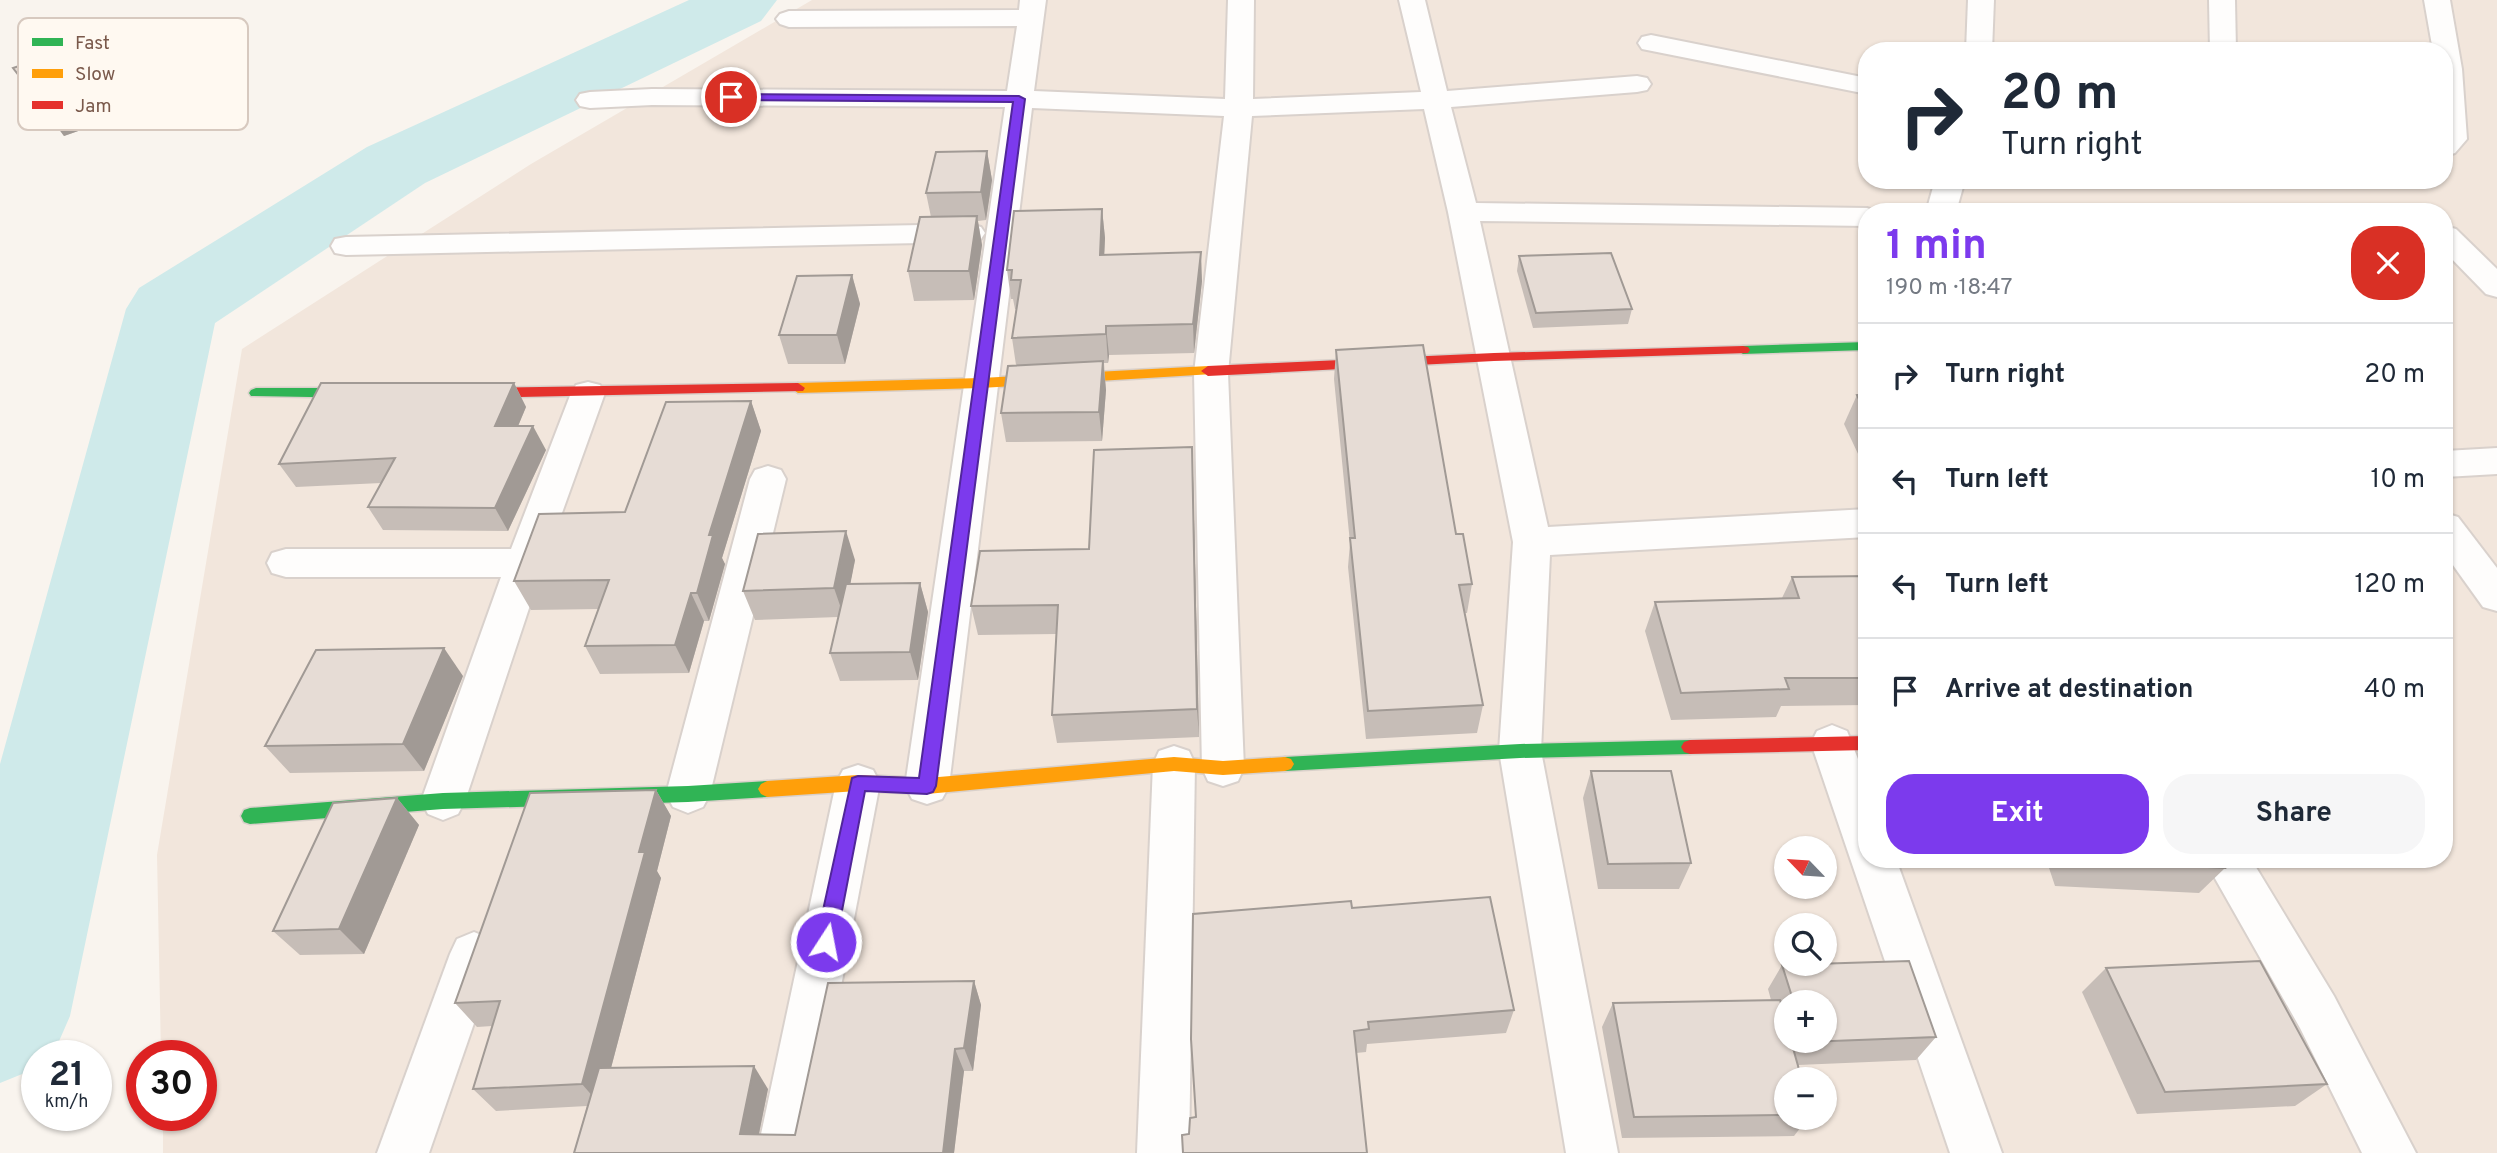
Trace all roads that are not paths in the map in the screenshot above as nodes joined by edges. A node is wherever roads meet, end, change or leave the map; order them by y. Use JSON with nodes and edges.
{"nodes":[{"id":1,"x":1241,"y":0,"type":"edge"},
{"id":2,"x":1412,"y":0,"type":"edge"},
{"id":3,"x":2222,"y":0,"type":"edge"},
{"id":4,"x":2437,"y":0,"type":"edge"},
{"id":5,"x":1973,"y":1,"type":"edge"},
{"id":6,"x":1031,"y":9,"type":"edge"},
{"id":7,"x":789,"y":19,"type":"dead end"},
{"id":8,"x":1978,"y":42,"type":"edge"},
{"id":9,"x":2223,"y":42,"type":"edge"},
{"id":10,"x":2444,"y":42,"type":"edge"},
{"id":11,"x":1651,"y":43,"type":"dead end"},
{"id":12,"x":1637,"y":84,"type":"dead end"},
{"id":13,"x":1858,"y":84,"type":"edge"},
{"id":14,"x":1019,"y":99,"type":"junction"},
{"id":15,"x":590,"y":100,"type":"dead end"},
{"id":16,"x":1434,"y":100,"type":"junction"},
{"id":17,"x":1239,"y":108,"type":"junction"},
{"id":18,"x":1463,"y":212,"type":"junction"},
{"id":19,"x":1858,"y":218,"type":"edge"},
{"id":20,"x":1003,"y":232,"type":"junction"},
{"id":21,"x":2453,"y":243,"type":"edge"},
{"id":22,"x":346,"y":246,"type":"dead end"},
{"id":23,"x":2497,"y":287,"type":"edge"},
{"id":24,"x":1858,"y":346,"type":"edge"},
{"id":25,"x":1494,"y":357,"type":"junction"},
{"id":26,"x":1210,"y":373,"type":"junction"},
{"id":27,"x":981,"y":383,"type":"junction"},
{"id":28,"x":256,"y":393,"type":"dead end"},
{"id":29,"x":381,"y":393,"type":"edge"},
{"id":30,"x":450,"y":393,"type":"edge"},
{"id":31,"x":588,"y":393,"type":"junction"},
{"id":32,"x":2497,"y":461,"type":"edge"},
{"id":33,"x":2453,"y":464,"type":"edge"},
{"id":34,"x":768,"y":479,"type":"dead end"},
{"id":35,"x":1858,"y":524,"type":"edge"},
{"id":36,"x":2453,"y":538,"type":"edge"},
{"id":37,"x":1532,"y":542,"type":"junction"},
{"id":38,"x":286,"y":563,"type":"dead end"},
{"id":39,"x":525,"y":563,"type":"junction"},
{"id":40,"x":2497,"y":596,"type":"edge"},
{"id":41,"x":1850,"y":743,"type":"edge"},
{"id":42,"x":1520,"y":751,"type":"junction"},
{"id":43,"x":1174,"y":764,"type":"junction"},
{"id":44,"x":1223,"y":768,"type":"junction"},
{"id":45,"x":858,"y":783,"type":"junction"},
{"id":46,"x":927,"y":786,"type":"junction"},
{"id":47,"x":1858,"y":790,"type":"edge"},
{"id":48,"x":688,"y":794,"type":"junction"},
{"id":49,"x":443,"y":801,"type":"junction"},
{"id":50,"x":250,"y":816,"type":"dead end"},
{"id":51,"x":1876,"y":868,"type":"edge"},
{"id":52,"x":2231,"y":868,"type":"edge"},
{"id":53,"x":487,"y":918,"type":"edge"},
{"id":54,"x":403,"y":1153,"type":"edge"},
{"id":55,"x":783,"y":1153,"type":"edge"},
{"id":56,"x":1163,"y":1153,"type":"edge"},
{"id":57,"x":1592,"y":1153,"type":"edge"},
{"id":58,"x":1976,"y":1153,"type":"edge"},
{"id":59,"x":2390,"y":1153,"type":"edge"}],
"edges":[{"from":1,"to":17,"type":"street"},
{"from":2,"to":16,"type":"street"},
{"from":3,"to":9,"type":"street"},
{"from":4,"to":10,"type":"street"},
{"from":5,"to":8,"type":"street"},
{"from":6,"to":7,"type":"street"},
{"from":6,"to":14,"type":"street"},
{"from":11,"to":13,"type":"street"},
{"from":12,"to":16,"type":"street"},
{"from":14,"to":15,"type":"street"},
{"from":14,"to":17,"type":"street"},
{"from":14,"to":20,"type":"street"},
{"from":16,"to":17,"type":"street"},
{"from":16,"to":18,"type":"street"},
{"from":17,"to":26,"type":"street"},
{"from":18,"to":19,"type":"street"},
{"from":18,"to":25,"type":"street"},
{"from":20,"to":22,"type":"street"},
{"from":20,"to":27,"type":"street"},
{"from":21,"to":23,"type":"street"},
{"from":24,"to":25,"type":"street"},
{"from":25,"to":26,"type":"street"},
{"from":25,"to":37,"type":"street"},
{"from":26,"to":27,"type":"street"},
{"from":26,"to":44,"type":"street"},
{"from":27,"to":31,"type":"street"},
{"from":27,"to":46,"type":"street"},
{"from":28,"to":29,"type":"street"},
{"from":30,"to":31,"type":"street"},
{"from":31,"to":39,"type":"street"},
{"from":32,"to":33,"type":"street"},
{"from":34,"to":48,"type":"street"},
{"from":35,"to":37,"type":"street"},
{"from":36,"to":40,"type":"street"},
{"from":37,"to":42,"type":"street"},
{"from":38,"to":39,"type":"street"},
{"from":39,"to":49,"type":"street"},
{"from":41,"to":42,"type":"street"},
{"from":41,"to":47,"type":"street"},
{"from":42,"to":44,"type":"street"},
{"from":42,"to":57,"type":"street"},
{"from":43,"to":44,"type":"street"},
{"from":43,"to":46,"type":"street"},
{"from":43,"to":56,"type":"street"},
{"from":45,"to":46,"type":"street"},
{"from":45,"to":48,"type":"street"},
{"from":45,"to":55,"type":"street"},
{"from":48,"to":49,"type":"street"},
{"from":49,"to":50,"type":"street"},
{"from":51,"to":58,"type":"street"},
{"from":52,"to":59,"type":"street"},
{"from":53,"to":54,"type":"street"}]}
